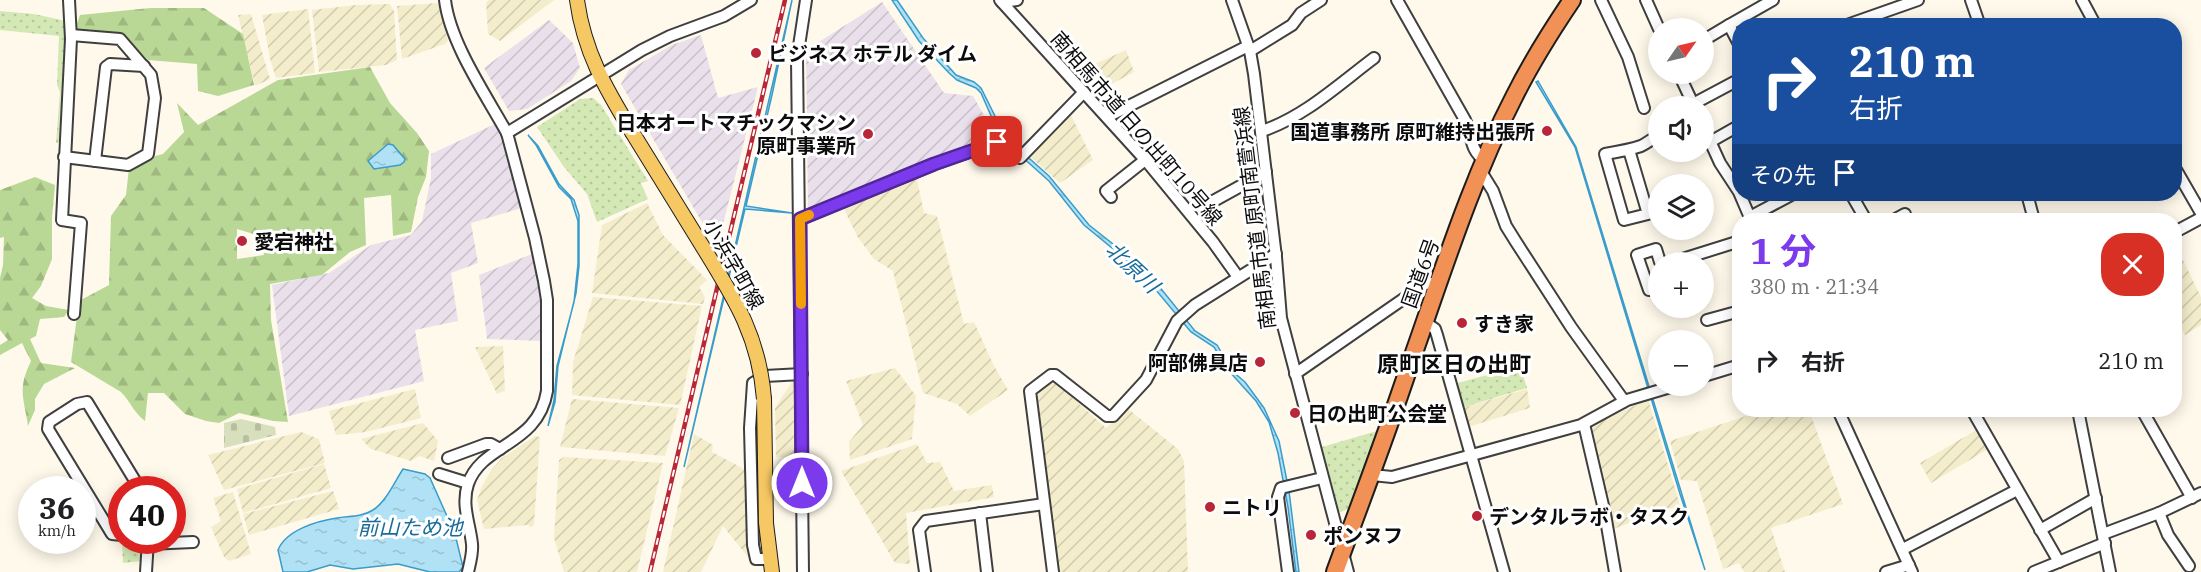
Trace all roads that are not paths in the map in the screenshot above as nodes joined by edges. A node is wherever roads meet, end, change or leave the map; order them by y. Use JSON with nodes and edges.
{"nodes":[{"id":1,"x":69,"y":0,"type":"edge"},
{"id":2,"x":445,"y":0,"type":"edge"},
{"id":3,"x":578,"y":0,"type":"edge"},
{"id":4,"x":752,"y":0,"type":"edge"},
{"id":5,"x":806,"y":0,"type":"edge"},
{"id":6,"x":1017,"y":0,"type":"edge"},
{"id":7,"x":1232,"y":0,"type":"edge"},
{"id":8,"x":1321,"y":0,"type":"edge"},
{"id":9,"x":1397,"y":0,"type":"edge"},
{"id":10,"x":1572,"y":0,"type":"edge"},
{"id":11,"x":1601,"y":0,"type":"edge"},
{"id":12,"x":1646,"y":0,"type":"edge"},
{"id":13,"x":1773,"y":0,"type":"edge"},
{"id":14,"x":1918,"y":0,"type":"edge"},
{"id":15,"x":1971,"y":0,"type":"edge"},
{"id":16,"x":2082,"y":0,"type":"edge"},
{"id":17,"x":1001,"y":1,"type":"edge"},
{"id":18,"x":1654,"y":18,"type":"edge"},
{"id":19,"x":1741,"y":18,"type":"edge"},
{"id":20,"x":1867,"y":18,"type":"edge"},
{"id":21,"x":1977,"y":18,"type":"edge"},
{"id":22,"x":2092,"y":18,"type":"edge"},
{"id":23,"x":1732,"y":23,"type":"edge"},
{"id":24,"x":1729,"y":25,"type":"junction"},
{"id":25,"x":1732,"y":31,"type":"edge"},
{"id":26,"x":1714,"y":34,"type":"edge"},
{"id":27,"x":71,"y":35,"type":"junction"},
{"id":28,"x":1249,"y":48,"type":"junction"},
{"id":29,"x":1374,"y":58,"type":"dead end"},
{"id":30,"x":144,"y":66,"type":"junction"},
{"id":31,"x":599,"y":76,"type":"junction"},
{"id":32,"x":1732,"y":84,"type":"edge"},
{"id":33,"x":1084,"y":92,"type":"junction"},
{"id":34,"x":1710,"y":96,"type":"edge"},
{"id":35,"x":1644,"y":108,"type":"dead end"},
{"id":36,"x":1107,"y":117,"type":"junction"},
{"id":37,"x":1732,"y":130,"type":"edge"},
{"id":38,"x":1262,"y":131,"type":"junction"},
{"id":39,"x":507,"y":133,"type":"junction"},
{"id":40,"x":1714,"y":140,"type":"edge"},
{"id":41,"x":1648,"y":141,"type":"edge"},
{"id":42,"x":1629,"y":150,"type":"junction"},
{"id":43,"x":1714,"y":150,"type":"edge"},
{"id":44,"x":64,"y":157,"type":"junction"},
{"id":45,"x":1145,"y":160,"type":"junction"},
{"id":46,"x":95,"y":161,"type":"junction"},
{"id":47,"x":1483,"y":165,"type":"junction"},
{"id":48,"x":1266,"y":172,"type":"junction"},
{"id":49,"x":1732,"y":181,"type":"edge"},
{"id":50,"x":2182,"y":181,"type":"edge"},
{"id":51,"x":1111,"y":197,"type":"dead end"},
{"id":52,"x":1781,"y":201,"type":"edge"},
{"id":53,"x":1208,"y":204,"type":"dead end"},
{"id":54,"x":1761,"y":213,"type":"edge"},
{"id":55,"x":2201,"y":216,"type":"edge"},
{"id":56,"x":800,"y":219,"type":"junction"},
{"id":57,"x":2182,"y":228,"type":"edge"},
{"id":58,"x":1732,"y":244,"type":"edge"},
{"id":59,"x":1657,"y":252,"type":"edge"},
{"id":60,"x":1705,"y":252,"type":"edge"},
{"id":61,"x":1276,"y":254,"type":"junction"},
{"id":62,"x":1238,"y":277,"type":"junction"},
{"id":63,"x":1439,"y":282,"type":"junction"},
{"id":64,"x":1648,"y":290,"type":"edge"},
{"id":65,"x":1732,"y":313,"type":"edge"},
{"id":66,"x":74,"y":314,"type":"dead end"},
{"id":67,"x":1707,"y":320,"type":"dead end"},
{"id":68,"x":1425,"y":322,"type":"junction"},
{"id":69,"x":1732,"y":367,"type":"edge"},
{"id":70,"x":1714,"y":373,"type":"edge"},
{"id":71,"x":802,"y":374,"type":"junction"},
{"id":72,"x":1295,"y":374,"type":"junction"},
{"id":73,"x":1648,"y":394,"type":"edge"},
{"id":74,"x":1623,"y":402,"type":"junction"},
{"id":75,"x":1841,"y":417,"type":"edge"},
{"id":76,"x":1976,"y":417,"type":"edge"},
{"id":77,"x":2079,"y":417,"type":"edge"},
{"id":78,"x":2146,"y":417,"type":"edge"},
{"id":79,"x":1584,"y":424,"type":"junction"},
{"id":80,"x":500,"y":450,"type":"junction"},
{"id":81,"x":1471,"y":457,"type":"junction"},
{"id":82,"x":448,"y":458,"type":"dead end"},
{"id":83,"x":439,"y":474,"type":"dead end"},
{"id":84,"x":1372,"y":475,"type":"junction"},
{"id":85,"x":132,"y":476,"type":"edge"},
{"id":86,"x":1322,"y":478,"type":"junction"},
{"id":87,"x":468,"y":483,"type":"junction"},
{"id":88,"x":2016,"y":490,"type":"junction"},
{"id":89,"x":2197,"y":496,"type":"edge"},
{"id":90,"x":2096,"y":498,"type":"junction"},
{"id":91,"x":1044,"y":504,"type":"junction"},
{"id":92,"x":980,"y":513,"type":"junction"},
{"id":93,"x":2159,"y":513,"type":"junction"},
{"id":94,"x":108,"y":528,"type":"edge"},
{"id":95,"x":2040,"y":530,"type":"junction"},
{"id":96,"x":2104,"y":539,"type":"junction"},
{"id":97,"x":186,"y":542,"type":"edge"},
{"id":98,"x":193,"y":542,"type":"dead end"},
{"id":99,"x":1903,"y":549,"type":"junction"},
{"id":100,"x":1343,"y":551,"type":"junction"},
{"id":101,"x":147,"y":554,"type":"edge"},
{"id":102,"x":2059,"y":562,"type":"junction"},
{"id":103,"x":771,"y":565,"type":"edge"},
{"id":104,"x":2189,"y":566,"type":"dead end"},
{"id":105,"x":1911,"y":569,"type":"edge"},
{"id":106,"x":146,"y":572,"type":"edge"},
{"id":107,"x":468,"y":572,"type":"edge"},
{"id":108,"x":803,"y":572,"type":"edge"},
{"id":109,"x":925,"y":572,"type":"edge"},
{"id":110,"x":987,"y":572,"type":"edge"},
{"id":111,"x":1053,"y":572,"type":"edge"},
{"id":112,"x":1288,"y":572,"type":"edge"},
{"id":113,"x":1335,"y":572,"type":"edge"},
{"id":114,"x":1348,"y":572,"type":"edge"},
{"id":115,"x":1504,"y":572,"type":"edge"},
{"id":116,"x":1615,"y":572,"type":"edge"},
{"id":117,"x":1886,"y":572,"type":"edge"},
{"id":118,"x":2034,"y":572,"type":"edge"},
{"id":119,"x":2110,"y":572,"type":"edge"}],
"edges":[{"from":1,"to":27,"type":"street"},
{"from":2,"to":39,"type":"street"},
{"from":3,"to":31,"type":"main road","name":"小浜字町線"},
{"from":4,"to":31,"type":"street"},
{"from":5,"to":56,"type":"street"},
{"from":6,"to":17,"type":"street"},
{"from":7,"to":28,"type":"street","name":"南相馬市道 原町南萱浜線"},
{"from":8,"to":28,"type":"street"},
{"from":9,"to":47,"type":"street"},
{"from":10,"to":47,"type":"highway","name":"国道6号"},
{"from":11,"to":35,"type":"street"},
{"from":12,"to":18,"type":"street"},
{"from":13,"to":19,"type":"street"},
{"from":14,"to":20,"type":"street"},
{"from":15,"to":21,"type":"street"},
{"from":16,"to":22,"type":"street"},
{"from":17,"to":33,"type":"street","name":"南相馬市道 日の出町10号線"},
{"from":23,"to":24,"type":"street"},
{"from":24,"to":25,"type":"street"},
{"from":24,"to":26,"type":"street"},
{"from":27,"to":30,"type":"street"},
{"from":27,"to":44,"type":"street"},
{"from":28,"to":36,"type":"street"},
{"from":28,"to":38,"type":"street","name":"南相馬市道 原町南萱浜線"},
{"from":29,"to":38,"type":"street"},
{"from":30,"to":46,"type":"street"},
{"from":30,"to":46,"type":"street"},
{"from":31,"to":39,"type":"street"},
{"from":31,"to":103,"type":"main road","name":"小浜字町線","bridge":true},
{"from":32,"to":34,"type":"street"},
{"from":33,"to":36,"type":"street","name":"南相馬市道 日の出町10号線"},
{"from":33,"to":56,"type":"street"},
{"from":36,"to":45,"type":"street","name":"南相馬市道 日の出町10号線"},
{"from":37,"to":40,"type":"street"},
{"from":38,"to":48,"type":"street","name":"南相馬市道 原町南萱浜線"},
{"from":39,"to":80,"type":"street"},
{"from":41,"to":42,"type":"street"},
{"from":42,"to":42,"type":"street"},
{"from":43,"to":49,"type":"street"},
{"from":44,"to":46,"type":"street"},
{"from":44,"to":66,"type":"street"},
{"from":45,"to":51,"type":"street"},
{"from":45,"to":62,"type":"street","name":"南相馬市道 日の出町10号線"},
{"from":47,"to":63,"type":"highway","name":"国道6号"},
{"from":47,"to":74,"type":"street"},
{"from":48,"to":53,"type":"street"},
{"from":48,"to":61,"type":"street","name":"南相馬市道 原町南萱浜線"},
{"from":50,"to":55,"type":"street"},
{"from":52,"to":54,"type":"street"},
{"from":55,"to":57,"type":"street"},
{"from":56,"to":71,"type":"street"},
{"from":58,"to":60,"type":"street"},
{"from":59,"to":64,"type":"street"},
{"from":61,"to":62,"type":"street"},
{"from":61,"to":72,"type":"street","name":"南相馬市道 原町南萱浜線"},
{"from":62,"to":91,"type":"street"},
{"from":63,"to":68,"type":"highway","name":"国道6号"},
{"from":63,"to":72,"type":"street"},
{"from":65,"to":67,"type":"street"},
{"from":68,"to":81,"type":"street"},
{"from":68,"to":84,"type":"highway","name":"国道6号"},
{"from":69,"to":70,"type":"street"},
{"from":71,"to":103,"type":"street"},
{"from":71,"to":108,"type":"street"},
{"from":72,"to":86,"type":"street","name":"南相馬市道 原町南萱浜線"},
{"from":73,"to":74,"type":"street"},
{"from":74,"to":79,"type":"street"},
{"from":75,"to":99,"type":"street"},
{"from":76,"to":88,"type":"street"},
{"from":77,"to":90,"type":"street"},
{"from":78,"to":89,"type":"street"},
{"from":79,"to":81,"type":"street"},
{"from":79,"to":116,"type":"street"},
{"from":80,"to":82,"type":"street"},
{"from":80,"to":87,"type":"street"},
{"from":81,"to":84,"type":"street"},
{"from":81,"to":115,"type":"street"},
{"from":83,"to":87,"type":"street"},
{"from":84,"to":100,"type":"highway","name":"国道6号"},
{"from":85,"to":94,"type":"street"},
{"from":86,"to":100,"type":"street","name":"南相馬市道 原町南萱浜線"},
{"from":86,"to":112,"type":"street"},
{"from":87,"to":107,"type":"street"},
{"from":88,"to":95,"type":"street"},
{"from":88,"to":99,"type":"street"},
{"from":89,"to":93,"type":"street"},
{"from":90,"to":95,"type":"street"},
{"from":90,"to":96,"type":"street"},
{"from":91,"to":92,"type":"street"},
{"from":91,"to":111,"type":"street"},
{"from":92,"to":109,"type":"street"},
{"from":92,"to":110,"type":"street"},
{"from":93,"to":96,"type":"street"},
{"from":93,"to":104,"type":"street"},
{"from":95,"to":102,"type":"street"},
{"from":96,"to":102,"type":"street"},
{"from":96,"to":119,"type":"street"},
{"from":97,"to":98,"type":"street"},
{"from":99,"to":105,"type":"street"},
{"from":100,"to":113,"type":"highway","name":"国道6号"},
{"from":100,"to":114,"type":"street","name":"南相馬市道 原町南萱浜線"},
{"from":101,"to":106,"type":"street"},
{"from":102,"to":118,"type":"street"},
{"from":105,"to":117,"type":"street"}]}
